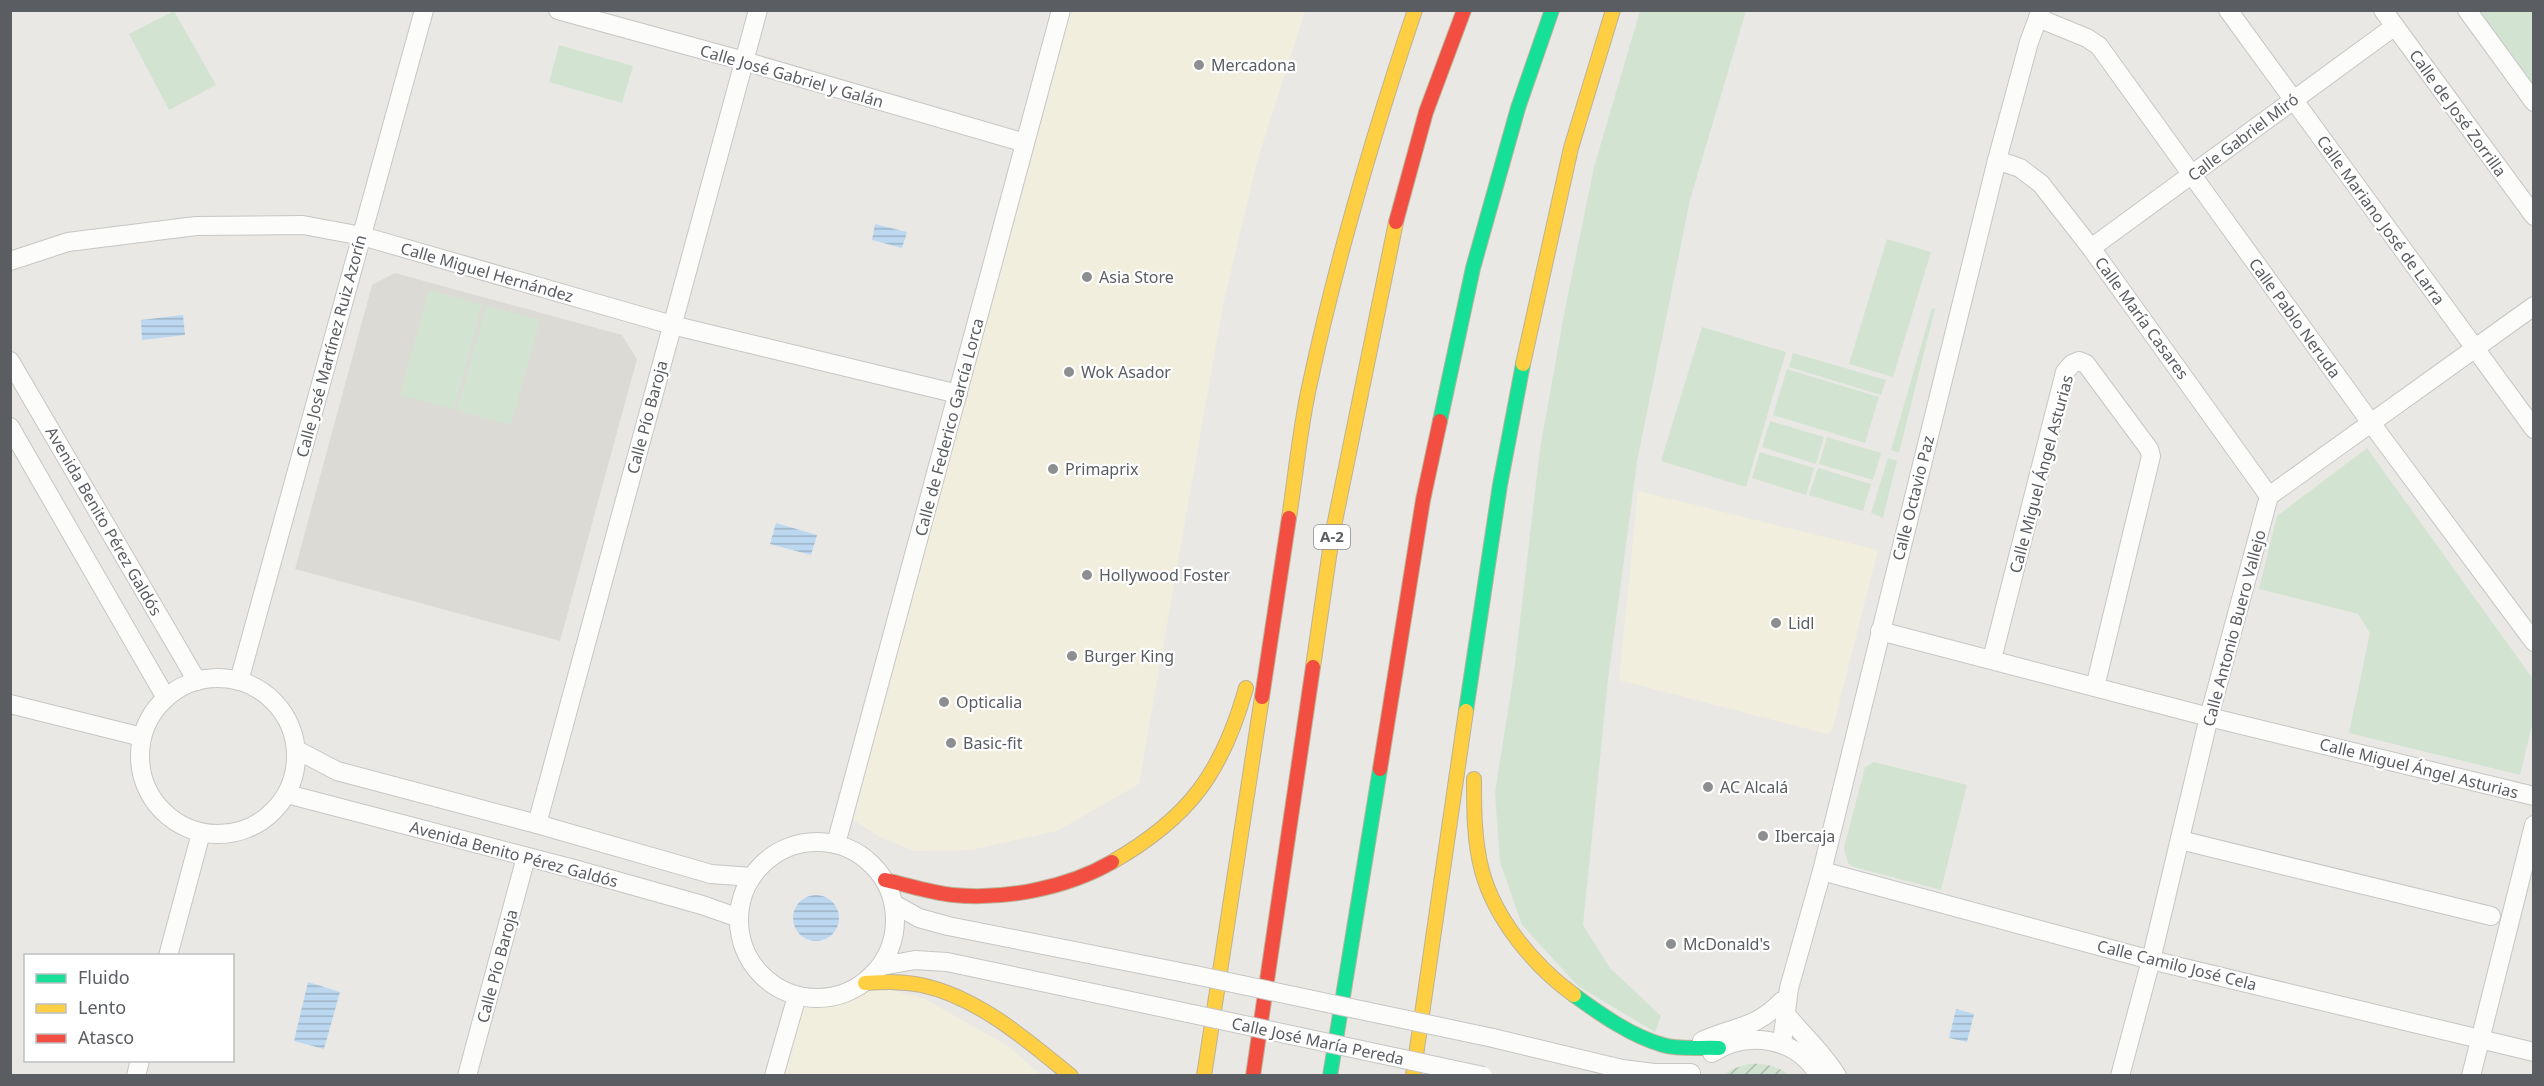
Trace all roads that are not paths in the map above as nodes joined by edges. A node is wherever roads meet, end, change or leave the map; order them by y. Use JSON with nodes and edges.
{"nodes":[{"id":1,"x":424,"y":10,"type":"edge"},
{"id":2,"x":558,"y":10,"type":"edge"},
{"id":3,"x":758,"y":10,"type":"edge"},
{"id":4,"x":1061,"y":10,"type":"edge"},
{"id":5,"x":1415,"y":10,"type":"edge"},
{"id":6,"x":1464,"y":10,"type":"edge"},
{"id":7,"x":1552,"y":10,"type":"edge"},
{"id":8,"x":1613,"y":10,"type":"edge"},
{"id":9,"x":2228,"y":10,"type":"edge"},
{"id":10,"x":2383,"y":10,"type":"edge"},
{"id":11,"x":2467,"y":10,"type":"edge"},
{"id":12,"x":2040,"y":14,"type":"edge"},
{"id":13,"x":2395,"y":26,"type":"junction"},
{"id":14,"x":744,"y":61,"type":"junction"},
{"id":15,"x":2292,"y":100,"type":"junction"},
{"id":16,"x":2534,"y":102,"type":"edge"},
{"id":17,"x":1025,"y":143,"type":"junction"},
{"id":18,"x":1997,"y":160,"type":"junction"},
{"id":19,"x":2192,"y":176,"type":"junction"},
{"id":20,"x":2534,"y":216,"type":"edge"},
{"id":21,"x":362,"y":236,"type":"junction"},
{"id":22,"x":2091,"y":248,"type":"junction"},
{"id":23,"x":10,"y":261,"type":"edge"},
{"id":24,"x":2534,"y":306,"type":"edge"},
{"id":25,"x":672,"y":325,"type":"junction"},
{"id":26,"x":2475,"y":347,"type":"junction"},
{"id":27,"x":10,"y":361,"type":"edge"},
{"id":28,"x":958,"y":394,"type":"junction"},
{"id":29,"x":1303,"y":417,"type":"junction"},
{"id":30,"x":2371,"y":423,"type":"junction"},
{"id":31,"x":10,"y":427,"type":"edge"},
{"id":32,"x":2534,"y":429,"type":"edge"},
{"id":33,"x":2269,"y":496,"type":"junction"},
{"id":34,"x":1485,"y":576,"type":"junction"},
{"id":35,"x":1260,"y":613,"type":"dead end"},
{"id":36,"x":1880,"y":631,"type":"junction"},
{"id":37,"x":2534,"y":642,"type":"edge"},
{"id":38,"x":1992,"y":659,"type":"junction"},
{"id":39,"x":1251,"y":672,"type":"dead end"},
{"id":40,"x":197,"y":681,"type":"junction"},
{"id":41,"x":239,"y":681,"type":"junction"},
{"id":42,"x":2095,"y":687,"type":"junction"},
{"id":43,"x":166,"y":698,"type":"junction"},
{"id":44,"x":10,"y":704,"type":"edge"},
{"id":45,"x":2209,"y":717,"type":"junction"},
{"id":46,"x":142,"y":737,"type":"junction"},
{"id":47,"x":297,"y":750,"type":"junction"},
{"id":48,"x":287,"y":794,"type":"junction"},
{"id":49,"x":2534,"y":796,"type":"edge"},
{"id":50,"x":537,"y":824,"type":"junction"},
{"id":51,"x":2534,"y":825,"type":"edge"},
{"id":52,"x":201,"y":833,"type":"junction"},
{"id":53,"x":2180,"y":840,"type":"junction"},
{"id":54,"x":836,"y":844,"type":"junction"},
{"id":55,"x":526,"y":856,"type":"junction"},
{"id":56,"x":1822,"y":871,"type":"junction"},
{"id":57,"x":752,"y":877,"type":"junction"},
{"id":58,"x":885,"y":880,"type":"junction"},
{"id":59,"x":894,"y":904,"type":"junction"},
{"id":60,"x":2492,"y":916,"type":"dead end"},
{"id":61,"x":739,"y":918,"type":"junction"},
{"id":62,"x":169,"y":954,"type":"edge"},
{"id":63,"x":2151,"y":960,"type":"junction"},
{"id":64,"x":882,"y":966,"type":"junction"},
{"id":65,"x":865,"y":982,"type":"junction"},
{"id":66,"x":797,"y":996,"type":"junction"},
{"id":67,"x":1786,"y":1001,"type":"junction"},
{"id":68,"x":2481,"y":1038,"type":"junction"},
{"id":69,"x":1760,"y":1040,"type":"junction"},
{"id":70,"x":1782,"y":1043,"type":"junction"},
{"id":71,"x":1688,"y":1047,"type":"junction"},
{"id":72,"x":1719,"y":1048,"type":"junction"},
{"id":73,"x":2534,"y":1052,"type":"edge"},
{"id":74,"x":1690,"y":1074,"type":"edge"},
{"id":75,"x":467,"y":1076,"type":"edge"},
{"id":76,"x":774,"y":1076,"type":"edge"},
{"id":77,"x":1071,"y":1076,"type":"edge"},
{"id":78,"x":1204,"y":1076,"type":"edge"},
{"id":79,"x":1253,"y":1076,"type":"edge"},
{"id":80,"x":1330,"y":1076,"type":"edge"},
{"id":81,"x":1413,"y":1076,"type":"edge"},
{"id":82,"x":1483,"y":1076,"type":"edge"},
{"id":83,"x":1819,"y":1076,"type":"edge"},
{"id":84,"x":1837,"y":1076,"type":"edge"},
{"id":85,"x":2120,"y":1076,"type":"edge"},
{"id":86,"x":2471,"y":1076,"type":"edge"}],
"edges":[{"from":1,"to":21,"type":"street","name":"Calle José Martínez Ruiz Azorín"},
{"from":2,"to":14,"type":"street","name":"Calle José Gabriel y Galán"},
{"from":3,"to":14,"type":"street","name":"Calle Pío Baroja"},
{"from":4,"to":17,"type":"street","name":"Calle de Federico García Lorca"},
{"from":5,"to":29,"type":"highway"},
{"from":6,"to":79,"type":"highway","number":"A-2"},
{"from":7,"to":80,"type":"highway"},
{"from":8,"to":34,"type":"highway"},
{"from":9,"to":15,"type":"street","name":"Calle Mariano José de Larra"},
{"from":10,"to":13,"type":"street","name":"Calle de José Zorrilla"},
{"from":11,"to":16,"type":"street"},
{"from":12,"to":18,"type":"street","name":"Calle Octavio Paz"},
{"from":12,"to":19,"type":"street","name":"Calle Pablo Neruda"},
{"from":13,"to":15,"type":"street","name":"Calle Gabriel Miró"},
{"from":13,"to":20,"type":"street","name":"Calle de José Zorrilla"},
{"from":14,"to":17,"type":"street","name":"Calle José Gabriel y Galán"},
{"from":14,"to":25,"type":"street","name":"Calle Pío Baroja"},
{"from":15,"to":19,"type":"street","name":"Calle Gabriel Miró"},
{"from":15,"to":26,"type":"street","name":"Calle Mariano José de Larra"},
{"from":17,"to":28,"type":"street","name":"Calle de Federico García Lorca"},
{"from":18,"to":22,"type":"street","name":"Calle María Casares"},
{"from":18,"to":36,"type":"street","name":"Calle Octavio Paz"},
{"from":19,"to":22,"type":"street","name":"Calle Gabriel Miró"},
{"from":19,"to":30,"type":"street","name":"Calle Pablo Neruda"},
{"from":21,"to":23,"type":"street","name":"Calle Miguel Hernández"},
{"from":21,"to":25,"type":"street","name":"Calle Miguel Hernández"},
{"from":21,"to":41,"type":"street","name":"Calle José Martínez Ruiz Azorín"},
{"from":22,"to":33,"type":"street","name":"Calle María Casares"},
{"from":24,"to":26,"type":"street"},
{"from":25,"to":28,"type":"street","name":"Calle Miguel Hernández"},
{"from":25,"to":50,"type":"street","name":"Calle Pío Baroja"},
{"from":26,"to":30,"type":"street"},
{"from":26,"to":32,"type":"street","name":"Calle Mariano José de Larra"},
{"from":27,"to":40,"type":"street","name":"Avenida Benito Pérez Galdós"},
{"from":28,"to":54,"type":"street","name":"Calle de Federico García Lorca"},
{"from":29,"to":35,"type":"highway"},
{"from":29,"to":78,"type":"highway"},
{"from":30,"to":33,"type":"street"},
{"from":30,"to":37,"type":"street","name":"Calle Pablo Neruda"},
{"from":31,"to":43,"type":"street","name":"Avenida Benito Pérez Galdós"},
{"from":33,"to":45,"type":"street","name":"Calle Antonio Buero Vallejo"},
{"from":34,"to":71,"type":"highway"},
{"from":34,"to":81,"type":"highway"},
{"from":36,"to":38,"type":"street","name":"Calle Miguel Ángel Asturias"},
{"from":36,"to":56,"type":"street","name":"Calle Octavio Paz"},
{"from":38,"to":42,"type":"street","name":"Calle Miguel Ángel Asturias"},
{"from":38,"to":42,"type":"street","name":"Calle Miguel Ángel Asturias"},
{"from":39,"to":58,"type":"highway"},
{"from":40,"to":41,"type":"street"},
{"from":40,"to":43,"type":"street"},
{"from":41,"to":47,"type":"street"},
{"from":42,"to":45,"type":"street","name":"Calle Miguel Ángel Asturias"},
{"from":43,"to":46,"type":"street"},
{"from":44,"to":46,"type":"street"},
{"from":45,"to":49,"type":"street","name":"Calle Miguel Ángel Asturias"},
{"from":45,"to":53,"type":"street","name":"Calle Antonio Buero Vallejo"},
{"from":46,"to":52,"type":"street"},
{"from":47,"to":48,"type":"street"},
{"from":47,"to":50,"type":"street","name":"Avenida Benito Pérez Galdós"},
{"from":48,"to":52,"type":"street"},
{"from":48,"to":55,"type":"street","name":"Avenida Benito Pérez Galdós"},
{"from":50,"to":57,"type":"street","name":"Avenida Benito Pérez Galdós"},
{"from":51,"to":68,"type":"street"},
{"from":52,"to":62,"type":"street"},
{"from":53,"to":60,"type":"street"},
{"from":53,"to":63,"type":"street","name":"Calle Antonio Buero Vallejo"},
{"from":54,"to":57,"type":"street"},
{"from":54,"to":58,"type":"street"},
{"from":55,"to":61,"type":"street","name":"Avenida Benito Pérez Galdós"},
{"from":55,"to":75,"type":"street","name":"Calle Pío Baroja"},
{"from":56,"to":63,"type":"street","name":"Calle Camilo José Cela"},
{"from":56,"to":67,"type":"street","name":"Calle Octavio Paz"},
{"from":57,"to":61,"type":"street"},
{"from":58,"to":59,"type":"street"},
{"from":59,"to":64,"type":"street"},
{"from":59,"to":74,"type":"street","bridge":true},
{"from":61,"to":66,"type":"street"},
{"from":63,"to":68,"type":"street","name":"Calle Camilo José Cela"},
{"from":63,"to":85,"type":"street","name":"Calle Antonio Buero Vallejo"},
{"from":64,"to":65,"type":"street"},
{"from":64,"to":82,"type":"street","name":"Calle José María Pereda","bridge":true},
{"from":65,"to":66,"type":"street"},
{"from":65,"to":77,"type":"highway"},
{"from":66,"to":76,"type":"street"},
{"from":67,"to":69,"type":"street","name":"Calle Octavio Paz"},
{"from":67,"to":70,"type":"street","name":"Calle Octavio Paz"},
{"from":67,"to":71,"type":"street"},
{"from":67,"to":84,"type":"street"},
{"from":68,"to":73,"type":"street","name":"Calle Camilo José Cela"},
{"from":68,"to":86,"type":"street"},
{"from":69,"to":70,"type":"street"},
{"from":69,"to":72,"type":"street"},
{"from":70,"to":83,"type":"street"},
{"from":71,"to":72,"type":"highway"},
{"from":72,"to":74,"type":"street"}]}
